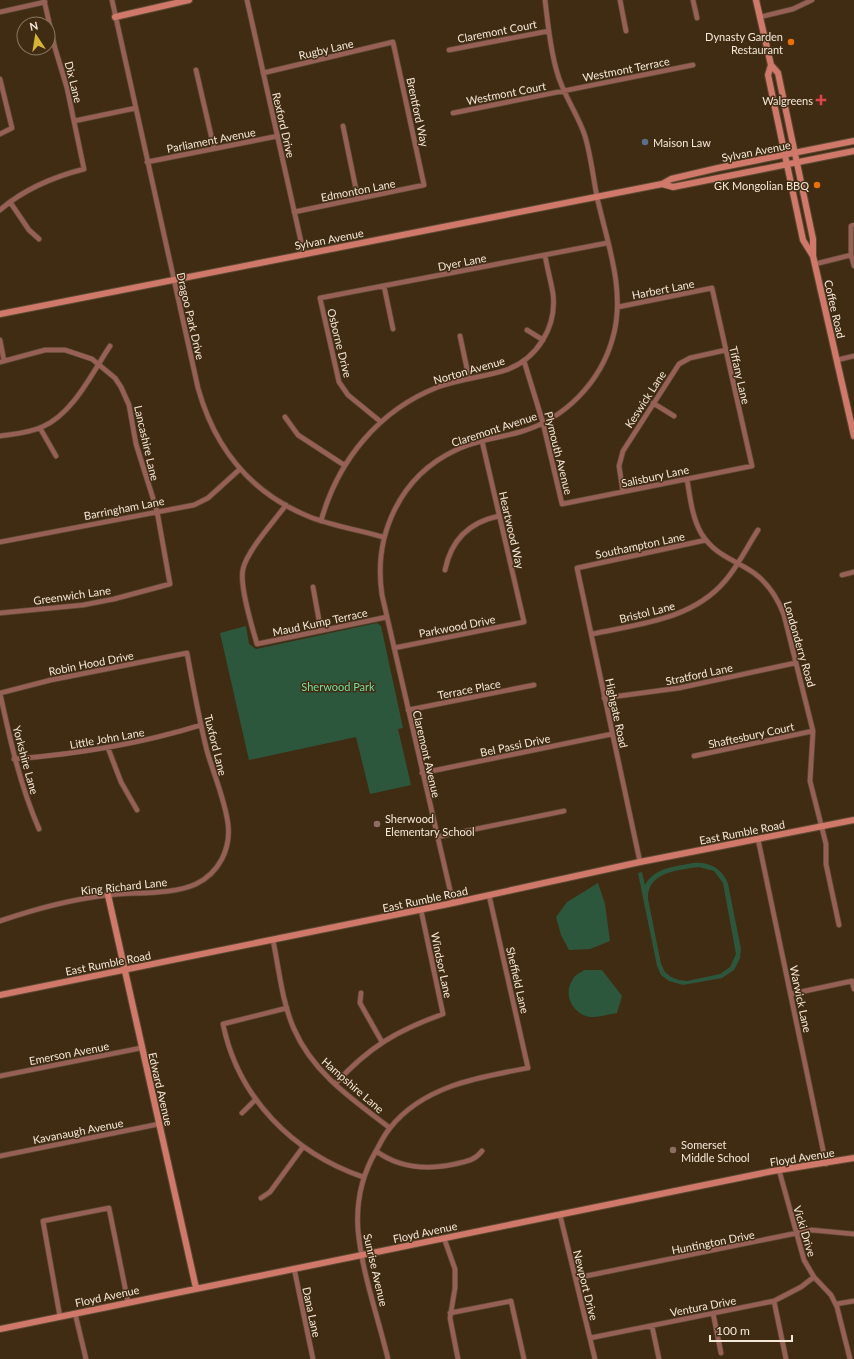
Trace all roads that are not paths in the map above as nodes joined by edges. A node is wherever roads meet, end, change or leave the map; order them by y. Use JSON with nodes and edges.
{"nodes":[{"id":1,"x":112,"y":0,"type":"edge"},
{"id":2,"x":189,"y":0,"type":"edge"},
{"id":3,"x":247,"y":0,"type":"edge"},
{"id":4,"x":545,"y":0,"type":"edge"},
{"id":5,"x":620,"y":0,"type":"edge"},
{"id":6,"x":693,"y":0,"type":"edge"},
{"id":7,"x":756,"y":0,"type":"edge"},
{"id":8,"x":812,"y":0,"type":"edge"},
{"id":9,"x":45,"y":1,"type":"edge"},
{"id":10,"x":180,"y":1,"type":"edge"},
{"id":11,"x":0,"y":12,"type":"edge"},
{"id":12,"x":115,"y":17,"type":"junction"},
{"id":13,"x":760,"y":17,"type":"junction"},
{"id":14,"x":697,"y":18,"type":"dead end"},
{"id":15,"x":549,"y":31,"type":"junction"},
{"id":16,"x":626,"y":31,"type":"dead end"},
{"id":17,"x":393,"y":42,"type":"joint"},
{"id":18,"x":449,"y":50,"type":"dead end"},
{"id":19,"x":692,"y":65,"type":"dead end"},
{"id":20,"x":771,"y":65,"type":"junction"},
{"id":21,"x":196,"y":70,"type":"dead end"},
{"id":22,"x":263,"y":73,"type":"junction"},
{"id":23,"x":0,"y":79,"type":"edge"},
{"id":24,"x":564,"y":90,"type":"junction"},
{"id":25,"x":136,"y":108,"type":"junction"},
{"id":26,"x":453,"y":113,"type":"dead end"},
{"id":27,"x":74,"y":121,"type":"junction"},
{"id":28,"x":343,"y":126,"type":"dead end"},
{"id":29,"x":0,"y":134,"type":"edge"},
{"id":30,"x":278,"y":136,"type":"junction"},
{"id":31,"x":854,"y":141,"type":"edge"},
{"id":32,"x":214,"y":148,"type":"junction"},
{"id":33,"x":854,"y":151,"type":"edge"},
{"id":34,"x":795,"y":154,"type":"junction"},
{"id":35,"x":785,"y":156,"type":"junction"},
{"id":36,"x":148,"y":162,"type":"junction"},
{"id":37,"x":797,"y":163,"type":"junction"},
{"id":38,"x":787,"y":165,"type":"junction"},
{"id":39,"x":662,"y":184,"type":"junction"},
{"id":40,"x":424,"y":186,"type":"joint"},
{"id":41,"x":597,"y":197,"type":"junction"},
{"id":42,"x":358,"y":199,"type":"junction"},
{"id":43,"x":10,"y":202,"type":"junction"},
{"id":44,"x":0,"y":210,"type":"edge"},
{"id":45,"x":294,"y":212,"type":"junction"},
{"id":46,"x":854,"y":225,"type":"edge"},
{"id":47,"x":39,"y":239,"type":"dead end"},
{"id":48,"x":607,"y":243,"type":"junction"},
{"id":49,"x":304,"y":255,"type":"junction"},
{"id":50,"x":545,"y":255,"type":"junction"},
{"id":51,"x":851,"y":255,"type":"junction"},
{"id":52,"x":813,"y":256,"type":"junction"},
{"id":53,"x":815,"y":264,"type":"junction"},
{"id":54,"x":854,"y":266,"type":"edge"},
{"id":55,"x":174,"y":281,"type":"junction"},
{"id":56,"x":384,"y":286,"type":"junction"},
{"id":57,"x":712,"y":288,"type":"joint"},
{"id":58,"x":320,"y":298,"type":"joint"},
{"id":59,"x":618,"y":307,"type":"junction"},
{"id":60,"x":0,"y":314,"type":"edge"},
{"id":61,"x":393,"y":328,"type":"dead end"},
{"id":62,"x":527,"y":330,"type":"dead end"},
{"id":63,"x":460,"y":336,"type":"dead end"},
{"id":64,"x":0,"y":340,"type":"edge"},
{"id":65,"x":543,"y":340,"type":"junction"},
{"id":66,"x":110,"y":346,"type":"dead end"},
{"id":67,"x":726,"y":350,"type":"junction"},
{"id":68,"x":854,"y":356,"type":"edge"},
{"id":69,"x":837,"y":360,"type":"junction"},
{"id":70,"x":524,"y":361,"type":"junction"},
{"id":71,"x":2,"y":362,"type":"edge"},
{"id":72,"x":98,"y":363,"type":"junction"},
{"id":73,"x":469,"y":378,"type":"junction"},
{"id":74,"x":653,"y":402,"type":"junction"},
{"id":75,"x":674,"y":416,"type":"dead end"},
{"id":76,"x":284,"y":417,"type":"dead end"},
{"id":77,"x":380,"y":422,"type":"junction"},
{"id":78,"x":543,"y":423,"type":"junction"},
{"id":79,"x":40,"y":428,"type":"junction"},
{"id":80,"x":0,"y":436,"type":"edge"},
{"id":81,"x":854,"y":436,"type":"edge"},
{"id":82,"x":482,"y":441,"type":"junction"},
{"id":83,"x":56,"y":456,"type":"dead end"},
{"id":84,"x":344,"y":465,"type":"junction"},
{"id":85,"x":752,"y":466,"type":"joint"},
{"id":86,"x":240,"y":469,"type":"junction"},
{"id":87,"x":687,"y":479,"type":"junction"},
{"id":88,"x":623,"y":492,"type":"junction"},
{"id":89,"x":562,"y":504,"type":"joint"},
{"id":90,"x":286,"y":505,"type":"junction"},
{"id":91,"x":156,"y":511,"type":"junction"},
{"id":92,"x":499,"y":516,"type":"junction"},
{"id":93,"x":321,"y":520,"type":"junction"},
{"id":94,"x":758,"y":530,"type":"dead end"},
{"id":95,"x":383,"y":537,"type":"junction"},
{"id":96,"x":706,"y":540,"type":"junction"},
{"id":97,"x":0,"y":542,"type":"edge"},
{"id":98,"x":737,"y":564,"type":"junction"},
{"id":99,"x":577,"y":568,"type":"joint"},
{"id":100,"x":445,"y":570,"type":"dead end"},
{"id":101,"x":854,"y":572,"type":"edge"},
{"id":102,"x":842,"y":575,"type":"dead end"},
{"id":103,"x":170,"y":584,"type":"joint"},
{"id":104,"x":313,"y":587,"type":"dead end"},
{"id":105,"x":0,"y":613,"type":"edge"},
{"id":106,"x":387,"y":617,"type":"junction"},
{"id":107,"x":524,"y":622,"type":"joint"},
{"id":108,"x":321,"y":631,"type":"junction"},
{"id":109,"x":592,"y":634,"type":"junction"},
{"id":110,"x":394,"y":648,"type":"junction"},
{"id":111,"x":187,"y":653,"type":"joint"},
{"id":112,"x":795,"y":663,"type":"junction"},
{"id":113,"x":534,"y":685,"type":"dead end"},
{"id":114,"x":0,"y":693,"type":"edge"},
{"id":115,"x":604,"y":698,"type":"junction"},
{"id":116,"x":408,"y":710,"type":"junction"},
{"id":117,"x":201,"y":725,"type":"junction"},
{"id":118,"x":813,"y":731,"type":"junction"},
{"id":119,"x":612,"y":734,"type":"junction"},
{"id":120,"x":108,"y":748,"type":"junction"},
{"id":121,"x":694,"y":756,"type":"dead end"},
{"id":122,"x":14,"y":759,"type":"junction"},
{"id":123,"x":422,"y":773,"type":"junction"},
{"id":124,"x":137,"y":810,"type":"dead end"},
{"id":125,"x":564,"y":811,"type":"dead end"},
{"id":126,"x":854,"y":820,"type":"edge"},
{"id":127,"x":822,"y":827,"type":"junction"},
{"id":128,"x":39,"y":829,"type":"dead end"},
{"id":129,"x":437,"y":837,"type":"junction"},
{"id":130,"x":758,"y":839,"type":"junction"},
{"id":131,"x":228,"y":841,"type":"joint"},
{"id":132,"x":640,"y":862,"type":"junction"},
{"id":133,"x":108,"y":895,"type":"junction"},
{"id":134,"x":490,"y":895,"type":"junction"},
{"id":135,"x":453,"y":903,"type":"junction"},
{"id":136,"x":421,"y":910,"type":"junction"},
{"id":137,"x":0,"y":921,"type":"edge"},
{"id":138,"x":839,"y":925,"type":"dead end"},
{"id":139,"x":273,"y":940,"type":"junction"},
{"id":140,"x":123,"y":970,"type":"junction"},
{"id":141,"x":854,"y":988,"type":"edge"},
{"id":142,"x":361,"y":993,"type":"dead end"},
{"id":143,"x":791,"y":994,"type":"junction"},
{"id":144,"x":0,"y":995,"type":"edge"},
{"id":145,"x":287,"y":1008,"type":"junction"},
{"id":146,"x":382,"y":1042,"type":"junction"},
{"id":147,"x":141,"y":1048,"type":"junction"},
{"id":148,"x":528,"y":1068,"type":"joint"},
{"id":149,"x":0,"y":1076,"type":"edge"},
{"id":150,"x":335,"y":1084,"type":"junction"},
{"id":151,"x":256,"y":1099,"type":"junction"},
{"id":152,"x":242,"y":1113,"type":"dead end"},
{"id":153,"x":159,"y":1124,"type":"junction"},
{"id":154,"x":390,"y":1128,"type":"junction"},
{"id":155,"x":303,"y":1147,"type":"junction"},
{"id":156,"x":376,"y":1151,"type":"junction"},
{"id":157,"x":482,"y":1152,"type":"dead end"},
{"id":158,"x":0,"y":1156,"type":"edge"},
{"id":159,"x":854,"y":1158,"type":"edge"},
{"id":160,"x":826,"y":1164,"type":"junction"},
{"id":161,"x":779,"y":1170,"type":"junction"},
{"id":162,"x":363,"y":1177,"type":"junction"},
{"id":163,"x":262,"y":1198,"type":"dead end"},
{"id":164,"x":560,"y":1215,"type":"junction"},
{"id":165,"x":796,"y":1234,"type":"junction"},
{"id":166,"x":854,"y":1234,"type":"edge"},
{"id":167,"x":444,"y":1238,"type":"junction"},
{"id":168,"x":362,"y":1255,"type":"junction"},
{"id":169,"x":294,"y":1268,"type":"junction"},
{"id":170,"x":814,"y":1277,"type":"junction"},
{"id":171,"x":576,"y":1278,"type":"junction"},
{"id":172,"x":196,"y":1288,"type":"junction"},
{"id":173,"x":854,"y":1300,"type":"edge"},
{"id":174,"x":774,"y":1301,"type":"junction"},
{"id":175,"x":128,"y":1302,"type":"junction"},
{"id":176,"x":836,"y":1304,"type":"junction"},
{"id":177,"x":74,"y":1313,"type":"junction"},
{"id":178,"x":450,"y":1313,"type":"junction"},
{"id":179,"x":713,"y":1313,"type":"junction"},
{"id":180,"x":60,"y":1317,"type":"junction"},
{"id":181,"x":652,"y":1326,"type":"junction"},
{"id":182,"x":0,"y":1328,"type":"edge"},
{"id":183,"x":590,"y":1338,"type":"junction"},
{"id":184,"x":722,"y":1353,"type":"dead end"},
{"id":185,"x":86,"y":1359,"type":"edge"},
{"id":186,"x":313,"y":1359,"type":"edge"},
{"id":187,"x":388,"y":1359,"type":"edge"},
{"id":188,"x":458,"y":1359,"type":"edge"},
{"id":189,"x":524,"y":1359,"type":"edge"},
{"id":190,"x":594,"y":1359,"type":"edge"},
{"id":191,"x":659,"y":1359,"type":"edge"},
{"id":192,"x":786,"y":1359,"type":"edge"},
{"id":193,"x":850,"y":1359,"type":"edge"}],
"edges":[{"from":1,"to":12,"type":"street","name":"Dragoo Park Drive"},
{"from":2,"to":10,"type":"street"},
{"from":3,"to":22,"type":"street","name":"Rexford Drive"},
{"from":4,"to":15,"type":"street","name":"Claremont Avenue"},
{"from":5,"to":16,"type":"street"},
{"from":6,"to":14,"type":"street"},
{"from":7,"to":13,"type":"street","name":"Coffee Road"},
{"from":8,"to":13,"type":"street"},
{"from":9,"to":11,"type":"street"},
{"from":9,"to":27,"type":"street","name":"Dix Lane"},
{"from":10,"to":12,"type":"street"},
{"from":12,"to":25,"type":"street","name":"Dragoo Park Drive"},
{"from":13,"to":20,"type":"street","name":"Coffee Road"},
{"from":15,"to":18,"type":"street","name":"Claremont Court"},
{"from":15,"to":24,"type":"street","name":"Claremont Avenue"},
{"from":17,"to":22,"type":"street","name":"Rugby Lane"},
{"from":17,"to":40,"type":"street","name":"Brentford Way"},
{"from":19,"to":24,"type":"street","name":"Westmont Terrace"},
{"from":20,"to":34,"type":"street","name":"Coffee Road"},
{"from":20,"to":35,"type":"street","name":"Coffee Road"},
{"from":21,"to":32,"type":"street"},
{"from":22,"to":30,"type":"street","name":"Rexford Drive"},
{"from":23,"to":29,"type":"street"},
{"from":24,"to":26,"type":"street","name":"Westmont Court"},
{"from":24,"to":41,"type":"street","name":"Claremont Avenue"},
{"from":25,"to":27,"type":"street"},
{"from":25,"to":36,"type":"street","name":"Dragoo Park Drive"},
{"from":27,"to":43,"type":"street","name":"Dix Lane"},
{"from":28,"to":42,"type":"street"},
{"from":30,"to":32,"type":"street","name":"Parliament Avenue"},
{"from":30,"to":45,"type":"street","name":"Rexford Drive"},
{"from":31,"to":34,"type":"street","name":"Sylvan Avenue"},
{"from":32,"to":36,"type":"street","name":"Parliament Avenue"},
{"from":33,"to":37,"type":"street","name":"Sylvan Avenue"},
{"from":34,"to":35,"type":"street","name":"Sylvan Avenue"},
{"from":34,"to":37,"type":"street","name":"Coffee Road"},
{"from":35,"to":38,"type":"street","name":"Coffee Road"},
{"from":35,"to":39,"type":"street","name":"Sylvan Avenue"},
{"from":36,"to":55,"type":"street","name":"Dragoo Park Drive"},
{"from":37,"to":38,"type":"street","name":"Sylvan Avenue"},
{"from":37,"to":52,"type":"street","name":"Coffee Road"},
{"from":38,"to":39,"type":"street","name":"Sylvan Avenue"},
{"from":38,"to":52,"type":"street","name":"Coffee Road"},
{"from":39,"to":41,"type":"street","name":"Sylvan Avenue"},
{"from":40,"to":42,"type":"street","name":"Edmonton Lane"},
{"from":41,"to":48,"type":"street","name":"Claremont Avenue"},
{"from":41,"to":49,"type":"street","name":"Sylvan Avenue"},
{"from":42,"to":45,"type":"street","name":"Edmonton Lane"},
{"from":43,"to":44,"type":"street"},
{"from":43,"to":47,"type":"street"},
{"from":45,"to":49,"type":"street","name":"Rexford Drive"},
{"from":46,"to":51,"type":"street"},
{"from":48,"to":50,"type":"street","name":"Dyer Lane"},
{"from":48,"to":59,"type":"street","name":"Claremont Avenue"},
{"from":49,"to":55,"type":"street","name":"Sylvan Avenue"},
{"from":50,"to":56,"type":"street","name":"Dyer Lane"},
{"from":50,"to":65,"type":"street","name":"Norton Avenue"},
{"from":51,"to":53,"type":"street"},
{"from":51,"to":54,"type":"street"},
{"from":52,"to":53,"type":"street","name":"Coffee Road"},
{"from":53,"to":69,"type":"street","name":"Coffee Road"},
{"from":55,"to":60,"type":"street","name":"Sylvan Avenue"},
{"from":55,"to":86,"type":"street","name":"Dragoo Park Drive"},
{"from":56,"to":58,"type":"street","name":"Dyer Lane"},
{"from":56,"to":61,"type":"street"},
{"from":57,"to":59,"type":"street","name":"Harbert Lane"},
{"from":57,"to":67,"type":"street","name":"Tiffany Lane"},
{"from":58,"to":77,"type":"street","name":"Osborne Drive"},
{"from":59,"to":78,"type":"street","name":"Claremont Avenue"},
{"from":62,"to":65,"type":"street"},
{"from":63,"to":73,"type":"street"},
{"from":64,"to":71,"type":"street"},
{"from":65,"to":70,"type":"street","name":"Norton Avenue"},
{"from":66,"to":72,"type":"street"},
{"from":67,"to":74,"type":"street","name":"Keswick Lane"},
{"from":67,"to":85,"type":"street","name":"Tiffany Lane"},
{"from":68,"to":69,"type":"street"},
{"from":69,"to":81,"type":"street","name":"Coffee Road"},
{"from":70,"to":73,"type":"street","name":"Norton Avenue"},
{"from":70,"to":78,"type":"street","name":"Plymouth Avenue"},
{"from":71,"to":72,"type":"street","name":"Lancashire Lane"},
{"from":72,"to":79,"type":"street"},
{"from":72,"to":91,"type":"street","name":"Lancashire Lane"},
{"from":73,"to":77,"type":"street","name":"Norton Avenue"},
{"from":74,"to":75,"type":"street"},
{"from":74,"to":88,"type":"street","name":"Keswick Lane"},
{"from":76,"to":84,"type":"street"},
{"from":77,"to":84,"type":"street","name":"Norton Avenue"},
{"from":78,"to":82,"type":"street","name":"Claremont Avenue"},
{"from":78,"to":89,"type":"street","name":"Plymouth Avenue"},
{"from":79,"to":80,"type":"street"},
{"from":79,"to":83,"type":"street"},
{"from":82,"to":92,"type":"street","name":"Heartwood Way"},
{"from":82,"to":95,"type":"street","name":"Claremont Avenue"},
{"from":84,"to":93,"type":"street","name":"Norton Avenue"},
{"from":85,"to":87,"type":"street","name":"Salisbury Lane"},
{"from":86,"to":90,"type":"street","name":"Dragoo Park Drive"},
{"from":86,"to":91,"type":"street","name":"Barringham Lane"},
{"from":87,"to":88,"type":"street","name":"Salisbury Lane"},
{"from":87,"to":96,"type":"street","name":"Londonderry Road"},
{"from":88,"to":89,"type":"street","name":"Salisbury Lane"},
{"from":90,"to":93,"type":"street","name":"Dragoo Park Drive"},
{"from":90,"to":108,"type":"street","name":"Maud Kump Terrace"},
{"from":91,"to":97,"type":"street","name":"Barringham Lane"},
{"from":91,"to":103,"type":"street","name":"Lancashire Lane"},
{"from":92,"to":100,"type":"street"},
{"from":92,"to":107,"type":"street","name":"Heartwood Way"},
{"from":93,"to":95,"type":"street","name":"Dragoo Park Drive"},
{"from":94,"to":98,"type":"street","name":"Bristol Lane"},
{"from":95,"to":106,"type":"street","name":"Claremont Avenue"},
{"from":96,"to":98,"type":"street","name":"Londonderry Road"},
{"from":96,"to":99,"type":"street","name":"Southampton Lane"},
{"from":98,"to":109,"type":"street","name":"Bristol Lane"},
{"from":98,"to":112,"type":"street","name":"Londonderry Road"},
{"from":99,"to":109,"type":"street","name":"Highgate Road"},
{"from":101,"to":102,"type":"street"},
{"from":103,"to":105,"type":"street","name":"Greenwich Lane"},
{"from":104,"to":108,"type":"street"},
{"from":106,"to":108,"type":"street","name":"Maud Kump Terrace"},
{"from":106,"to":110,"type":"street","name":"Claremont Avenue"},
{"from":107,"to":110,"type":"street","name":"Parkwood Drive"},
{"from":109,"to":115,"type":"street","name":"Highgate Road"},
{"from":110,"to":116,"type":"street","name":"Claremont Avenue"},
{"from":111,"to":114,"type":"street","name":"Robin Hood Drive"},
{"from":111,"to":117,"type":"street","name":"Tuxford Lane"},
{"from":112,"to":115,"type":"street","name":"Stratford Lane"},
{"from":112,"to":118,"type":"street","name":"Londonderry Road"},
{"from":113,"to":116,"type":"street","name":"Terrace Place"},
{"from":114,"to":122,"type":"street","name":"Yorkshire Lane"},
{"from":115,"to":119,"type":"street","name":"Highgate Road"},
{"from":116,"to":123,"type":"street","name":"Claremont Avenue"},
{"from":117,"to":120,"type":"street","name":"Little John Lane"},
{"from":117,"to":131,"type":"street","name":"Tuxford Lane"},
{"from":118,"to":121,"type":"street","name":"Shaftesbury Court"},
{"from":118,"to":127,"type":"street","name":"Londonderry Road"},
{"from":119,"to":123,"type":"street","name":"Bel Passi Drive"},
{"from":119,"to":132,"type":"street","name":"Highgate Road"},
{"from":120,"to":122,"type":"street","name":"Little John Lane"},
{"from":120,"to":124,"type":"street"},
{"from":122,"to":128,"type":"street","name":"Yorkshire Lane"},
{"from":123,"to":129,"type":"street","name":"Claremont Avenue"},
{"from":125,"to":129,"type":"street"},
{"from":126,"to":127,"type":"street","name":"East Rumble Road"},
{"from":127,"to":130,"type":"street","name":"East Rumble Road"},
{"from":127,"to":138,"type":"street","name":"Londonderry Road"},
{"from":129,"to":135,"type":"street","name":"Claremont Avenue"},
{"from":130,"to":132,"type":"street","name":"East Rumble Road"},
{"from":130,"to":143,"type":"street","name":"Warwick Lane"},
{"from":131,"to":133,"type":"street","name":"King Richard Lane"},
{"from":132,"to":134,"type":"street","name":"East Rumble Road"},
{"from":133,"to":137,"type":"street","name":"King Richard Lane"},
{"from":133,"to":140,"type":"street","name":"Edward Avenue"},
{"from":134,"to":135,"type":"street","name":"East Rumble Road"},
{"from":134,"to":148,"type":"street","name":"Sheffield Lane"},
{"from":135,"to":136,"type":"street","name":"East Rumble Road"},
{"from":136,"to":139,"type":"street","name":"East Rumble Road"},
{"from":136,"to":146,"type":"street","name":"Windsor Lane"},
{"from":139,"to":140,"type":"street","name":"East Rumble Road"},
{"from":139,"to":145,"type":"street","name":"Hampshire Lane"},
{"from":140,"to":144,"type":"street","name":"East Rumble Road"},
{"from":140,"to":147,"type":"street","name":"Edward Avenue"},
{"from":141,"to":143,"type":"street"},
{"from":142,"to":146,"type":"street"},
{"from":143,"to":160,"type":"street","name":"Warwick Lane"},
{"from":145,"to":150,"type":"street","name":"Hampshire Lane"},
{"from":145,"to":151,"type":"street"},
{"from":146,"to":150,"type":"street","name":"Windsor Lane"},
{"from":147,"to":149,"type":"street","name":"Emerson Avenue"},
{"from":147,"to":153,"type":"street","name":"Edward Avenue"},
{"from":148,"to":154,"type":"street","name":"Sunrise Avenue"},
{"from":150,"to":154,"type":"street","name":"Hampshire Lane"},
{"from":151,"to":152,"type":"street"},
{"from":151,"to":155,"type":"street"},
{"from":153,"to":158,"type":"street","name":"Kavanaugh Avenue"},
{"from":153,"to":172,"type":"street","name":"Edward Avenue"},
{"from":154,"to":156,"type":"street","name":"Sunrise Avenue"},
{"from":155,"to":162,"type":"street"},
{"from":155,"to":163,"type":"street"},
{"from":156,"to":157,"type":"street"},
{"from":156,"to":162,"type":"street","name":"Sunrise Avenue"},
{"from":159,"to":160,"type":"street","name":"Floyd Avenue"},
{"from":160,"to":161,"type":"street","name":"Floyd Avenue"},
{"from":161,"to":164,"type":"street","name":"Floyd Avenue"},
{"from":161,"to":165,"type":"street","name":"Vicki Drive"},
{"from":162,"to":168,"type":"street","name":"Sunrise Avenue"},
{"from":164,"to":167,"type":"street","name":"Floyd Avenue"},
{"from":164,"to":171,"type":"street","name":"Newport Drive"},
{"from":165,"to":166,"type":"street","name":"Huntington Drive"},
{"from":165,"to":170,"type":"street","name":"Vicki Drive"},
{"from":165,"to":171,"type":"street","name":"Huntington Drive"},
{"from":167,"to":168,"type":"street","name":"Floyd Avenue"},
{"from":167,"to":178,"type":"street"},
{"from":168,"to":169,"type":"street","name":"Floyd Avenue"},
{"from":168,"to":187,"type":"street","name":"Sunrise Avenue"},
{"from":169,"to":172,"type":"street","name":"Floyd Avenue"},
{"from":169,"to":186,"type":"street","name":"Dana Lane"},
{"from":170,"to":174,"type":"street","name":"Ventura Drive"},
{"from":170,"to":176,"type":"street","name":"Vicki Drive"},
{"from":171,"to":183,"type":"street","name":"Newport Drive"},
{"from":172,"to":175,"type":"street","name":"Floyd Avenue"},
{"from":173,"to":176,"type":"street"},
{"from":174,"to":179,"type":"street","name":"Ventura Drive"},
{"from":174,"to":192,"type":"street"},
{"from":175,"to":177,"type":"street","name":"Floyd Avenue"},
{"from":175,"to":180,"type":"street"},
{"from":176,"to":193,"type":"street","name":"Vicki Drive"},
{"from":177,"to":180,"type":"street","name":"Floyd Avenue"},
{"from":177,"to":185,"type":"street"},
{"from":178,"to":188,"type":"street"},
{"from":178,"to":189,"type":"street"},
{"from":179,"to":181,"type":"street","name":"Ventura Drive"},
{"from":179,"to":184,"type":"street"},
{"from":180,"to":182,"type":"street","name":"Floyd Avenue"},
{"from":181,"to":183,"type":"street","name":"Ventura Drive"},
{"from":181,"to":191,"type":"street"},
{"from":183,"to":190,"type":"street","name":"Newport Drive"}]}
